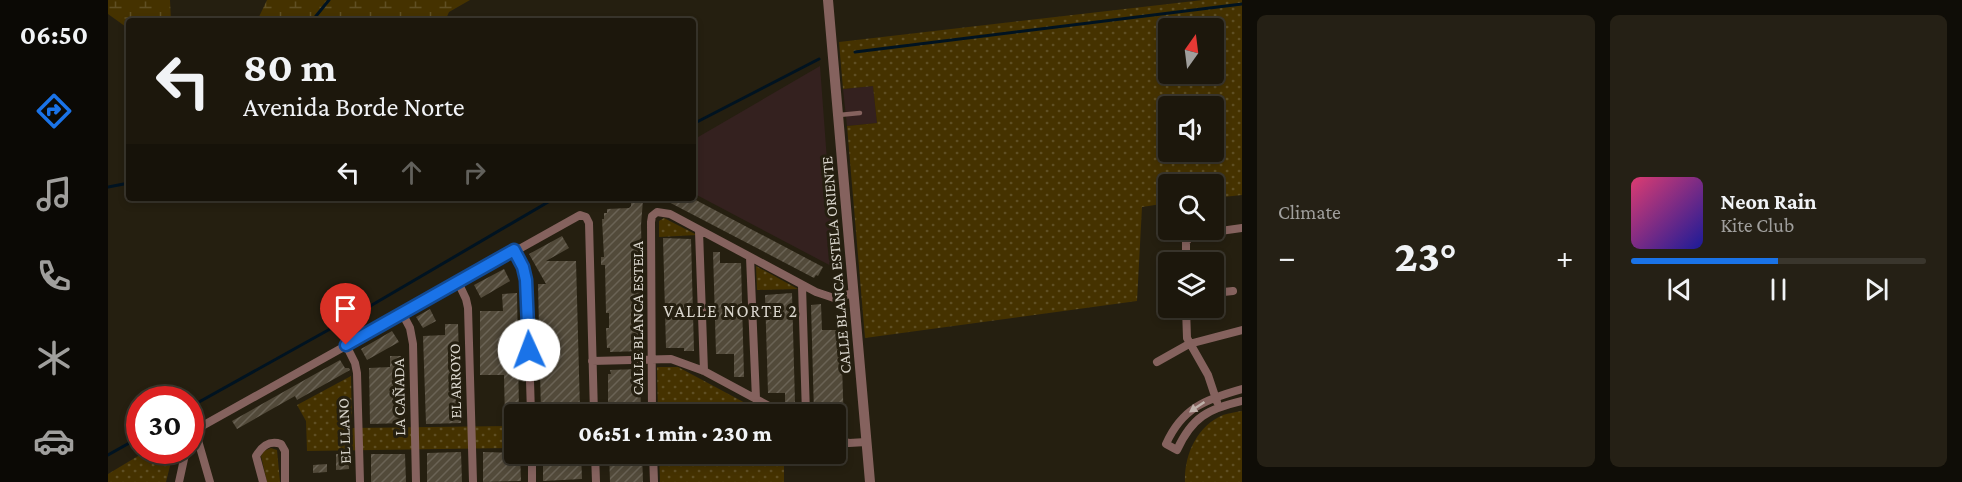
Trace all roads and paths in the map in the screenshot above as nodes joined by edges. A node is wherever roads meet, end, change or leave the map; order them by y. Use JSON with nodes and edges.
{"nodes":[{"id":1,"x":828,"y":0,"type":"edge"},
{"id":2,"x":860,"y":113,"type":"dead end"},
{"id":3,"x":838,"y":115,"type":"junction"},
{"id":4,"x":1242,"y":228,"type":"edge"},
{"id":5,"x":699,"y":231,"type":"junction"},
{"id":6,"x":514,"y":250,"type":"junction"},
{"id":7,"x":1186,"y":252,"type":"edge"},
{"id":8,"x":750,"y":257,"type":"junction"},
{"id":9,"x":458,"y":282,"type":"junction"},
{"id":10,"x":802,"y":286,"type":"junction"},
{"id":11,"x":1233,"y":291,"type":"dead end"},
{"id":12,"x":1224,"y":292,"type":"edge"},
{"id":13,"x":854,"y":293,"type":"junction"},
{"id":14,"x":402,"y":313,"type":"junction"},
{"id":15,"x":1186,"y":318,"type":"edge"},
{"id":16,"x":1242,"y":330,"type":"edge"},
{"id":17,"x":1189,"y":344,"type":"junction"},
{"id":18,"x":346,"y":345,"type":"junction"},
{"id":19,"x":651,"y":358,"type":"junction"},
{"id":20,"x":592,"y":361,"type":"junction"},
{"id":21,"x":1157,"y":362,"type":"dead end"},
{"id":22,"x":704,"y":371,"type":"junction"},
{"id":23,"x":1242,"y":390,"type":"edge"},
{"id":24,"x":1216,"y":397,"type":"junction"},
{"id":25,"x":756,"y":399,"type":"junction"},
{"id":26,"x":1242,"y":401,"type":"edge"},
{"id":27,"x":531,"y":404,"type":"edge"},
{"id":28,"x":594,"y":404,"type":"edge"},
{"id":29,"x":652,"y":404,"type":"edge"},
{"id":30,"x":765,"y":404,"type":"edge"},
{"id":31,"x":806,"y":404,"type":"edge"},
{"id":32,"x":1218,"y":407,"type":"junction"},
{"id":33,"x":204,"y":427,"type":"edge"},
{"id":34,"x":846,"y":442,"type":"edge"},
{"id":35,"x":866,"y":442,"type":"junction"},
{"id":36,"x":183,"y":464,"type":"edge"},
{"id":37,"x":204,"y":464,"type":"edge"},
{"id":38,"x":531,"y":464,"type":"edge"},
{"id":39,"x":595,"y":464,"type":"edge"},
{"id":40,"x":653,"y":464,"type":"edge"},
{"id":41,"x":179,"y":482,"type":"edge"},
{"id":42,"x":210,"y":482,"type":"edge"},
{"id":43,"x":263,"y":482,"type":"edge"},
{"id":44,"x":285,"y":482,"type":"edge"},
{"id":45,"x":360,"y":482,"type":"edge"},
{"id":46,"x":416,"y":482,"type":"edge"},
{"id":47,"x":473,"y":482,"type":"edge"},
{"id":48,"x":532,"y":482,"type":"edge"},
{"id":49,"x":596,"y":482,"type":"edge"},
{"id":50,"x":654,"y":482,"type":"edge"},
{"id":51,"x":870,"y":482,"type":"edge"}],
"edges":[{"from":1,"to":3,"type":"street","name":"CALLE BLANCA ESTELA ORIENTE"},
{"from":2,"to":3,"type":"lane"},
{"from":3,"to":13,"type":"street","name":"CALLE BLANCA ESTELA ORIENTE"},
{"from":4,"to":7,"type":"street"},
{"from":5,"to":8,"type":"street"},
{"from":5,"to":19,"type":"street","name":"CALLE BLANCA ESTELA"},
{"from":5,"to":22,"type":"street"},
{"from":6,"to":9,"type":"street"},
{"from":6,"to":20,"type":"street"},
{"from":6,"to":27,"type":"street"},
{"from":8,"to":10,"type":"street"},
{"from":8,"to":25,"type":"street"},
{"from":9,"to":14,"type":"street"},
{"from":9,"to":47,"type":"street","name":"EL ARROYO"},
{"from":10,"to":13,"type":"street"},
{"from":10,"to":31,"type":"street"},
{"from":11,"to":12,"type":"street"},
{"from":13,"to":35,"type":"street","name":"CALLE BLANCA ESTELA ORIENTE"},
{"from":14,"to":18,"type":"street"},
{"from":14,"to":46,"type":"street","name":"LA CAÑADA"},
{"from":15,"to":17,"type":"street"},
{"from":16,"to":17,"type":"street"},
{"from":17,"to":21,"type":"street"},
{"from":17,"to":24,"type":"street"},
{"from":18,"to":33,"type":"street"},
{"from":18,"to":45,"type":"street","name":"EL LLANO"},
{"from":19,"to":20,"type":"street"},
{"from":19,"to":22,"type":"street"},
{"from":19,"to":29,"type":"street","name":"CALLE BLANCA ESTELA"},
{"from":20,"to":28,"type":"street"},
{"from":22,"to":25,"type":"street"},
{"from":23,"to":24,"type":"street"},
{"from":24,"to":32,"type":"street"},
{"from":24,"to":32,"type":"street","one_way":true},
{"from":25,"to":30,"type":"street"},
{"from":26,"to":32,"type":"street"},
{"from":34,"to":35,"type":"street"},
{"from":35,"to":51,"type":"street","name":"CALLE BLANCA ESTELA ORIENTE"},
{"from":36,"to":41,"type":"street"},
{"from":37,"to":42,"type":"street"},
{"from":38,"to":48,"type":"street"},
{"from":39,"to":49,"type":"street"},
{"from":40,"to":50,"type":"street"},
{"from":43,"to":44,"type":"street"}]}
